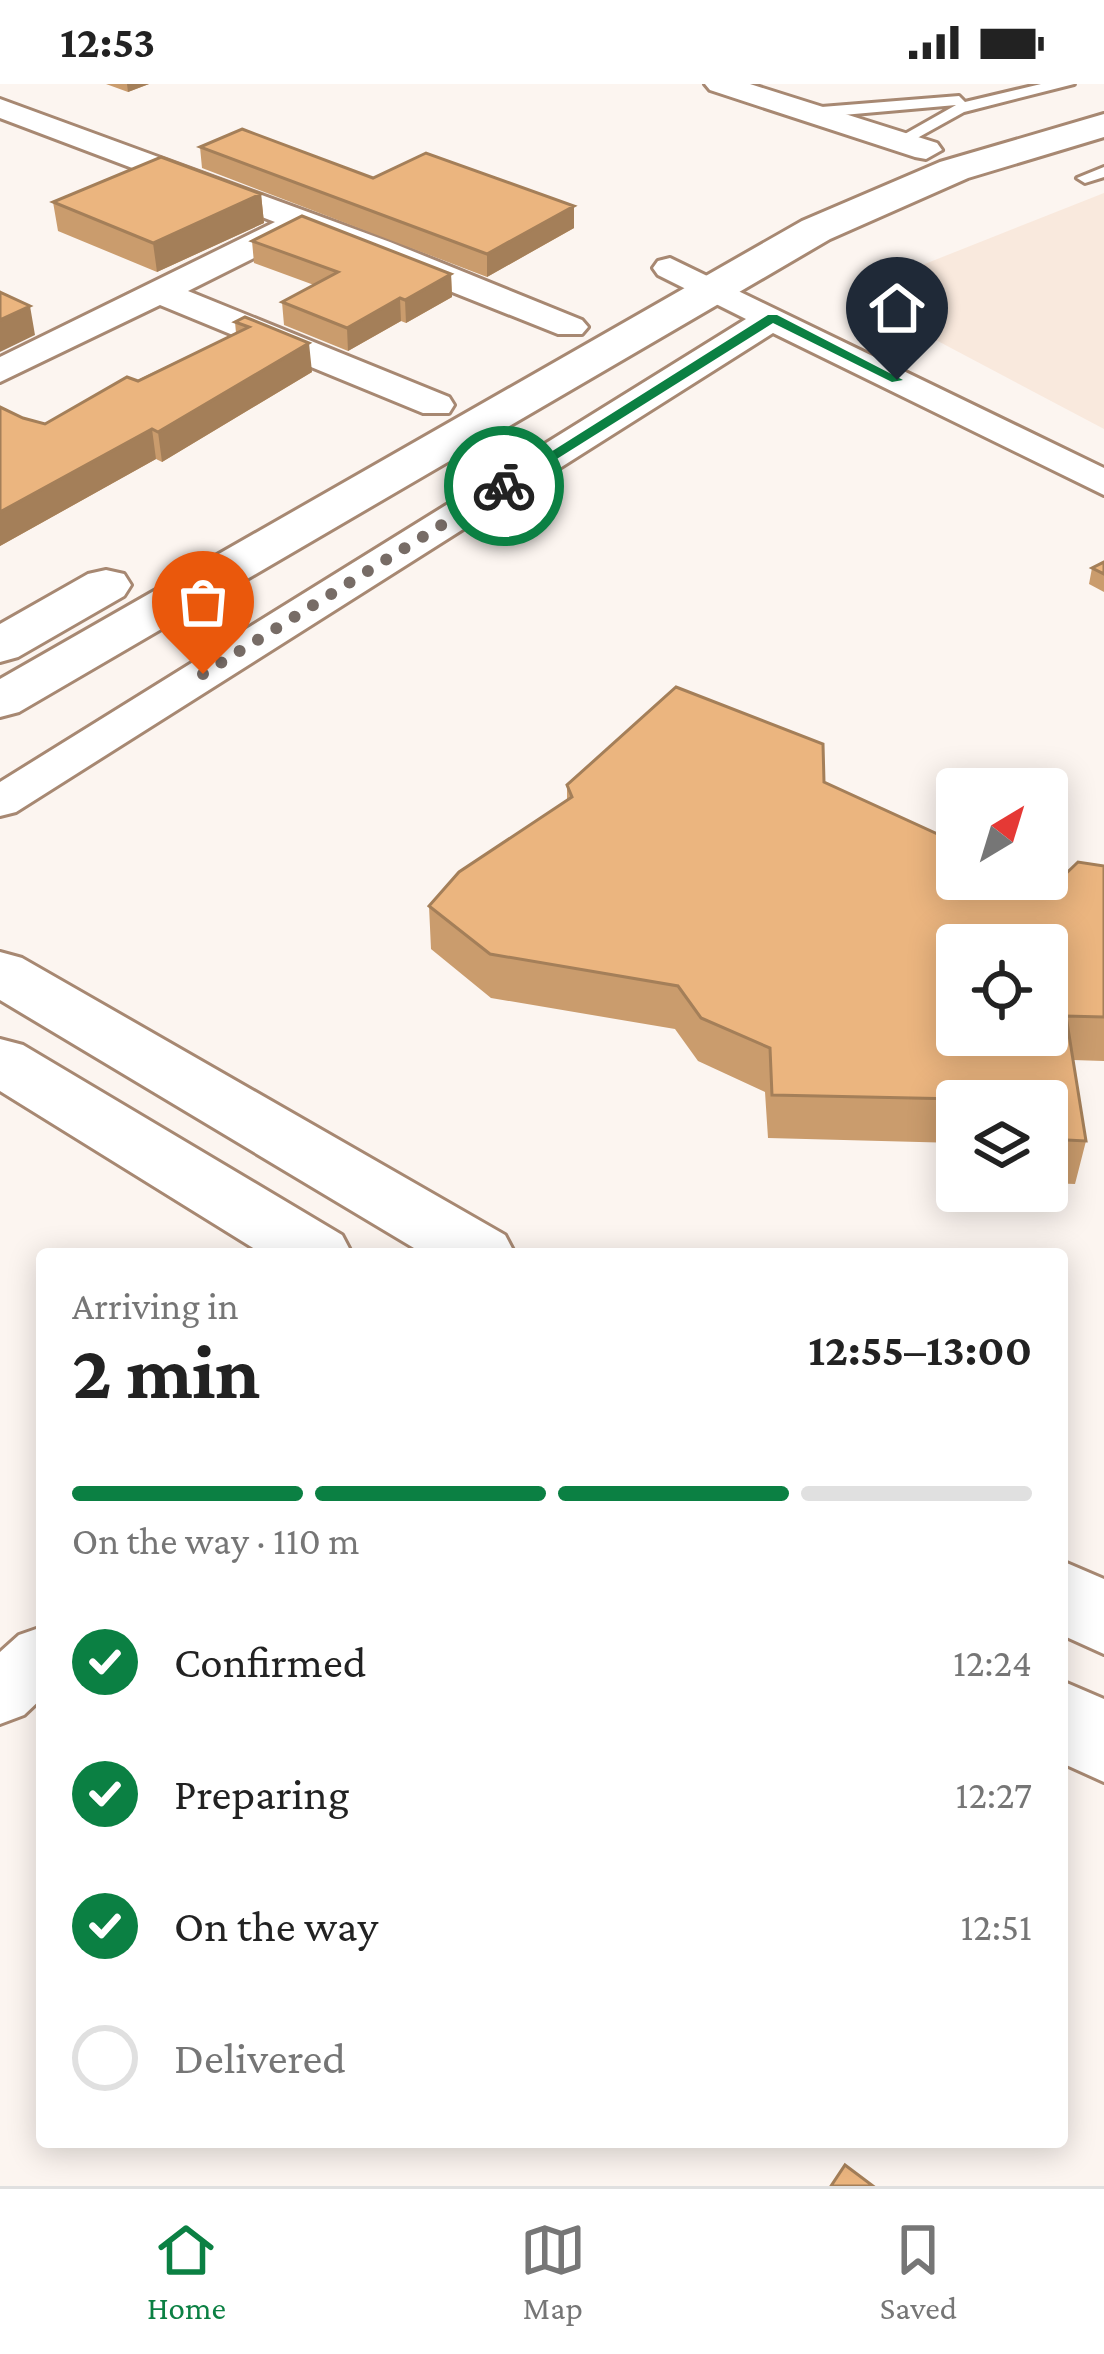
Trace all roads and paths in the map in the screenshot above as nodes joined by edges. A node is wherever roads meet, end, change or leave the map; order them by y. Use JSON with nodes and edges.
{"nodes":[{"id":1,"x":720,"y":84,"type":"edge"},
{"id":2,"x":1067,"y":84,"type":"edge"},
{"id":3,"x":987,"y":97,"type":"junction"},
{"id":4,"x":1104,"y":103,"type":"edge"},
{"id":5,"x":0,"y":108,"type":"edge"},
{"id":6,"x":809,"y":112,"type":"junction"},
{"id":7,"x":1104,"y":125,"type":"edge"},
{"id":8,"x":914,"y":146,"type":"junction"},
{"id":9,"x":1104,"y":172,"type":"edge"},
{"id":10,"x":1085,"y":178,"type":"dead end"},
{"id":11,"x":298,"y":223,"type":"junction"},
{"id":12,"x":690,"y":278,"type":"junction"},
{"id":13,"x":162,"y":293,"type":"junction"},
{"id":14,"x":772,"y":318,"type":"junction"},
{"id":15,"x":570,"y":327,"type":"junction"},
{"id":16,"x":0,"y":371,"type":"edge"},
{"id":17,"x":436,"y":405,"type":"junction"},
{"id":18,"x":397,"y":426,"type":"dead end"},
{"id":19,"x":1104,"y":483,"type":"edge"},
{"id":20,"x":258,"y":499,"type":"dead end"},
{"id":21,"x":199,"y":532,"type":"dead end"},
{"id":22,"x":139,"y":567,"type":"dead end"},
{"id":23,"x":0,"y":646,"type":"edge"},
{"id":24,"x":0,"y":701,"type":"edge"},
{"id":25,"x":0,"y":802,"type":"edge"},
{"id":26,"x":0,"y":973,"type":"edge"},
{"id":27,"x":0,"y":1061,"type":"edge"},
{"id":28,"x":307,"y":1248,"type":"edge"},
{"id":29,"x":470,"y":1248,"type":"edge"},
{"id":30,"x":1068,"y":1598,"type":"edge"},
{"id":31,"x":1104,"y":1619,"type":"edge"},
{"id":32,"x":36,"y":1661,"type":"edge"},
{"id":33,"x":0,"y":1694,"type":"edge"},
{"id":34,"x":1068,"y":1722,"type":"edge"},
{"id":35,"x":1104,"y":1744,"type":"edge"}],
"edges":[{"from":1,"to":6,"type":"street"},
{"from":2,"to":3,"type":"lane"},
{"from":3,"to":6,"type":"lane"},
{"from":3,"to":8,"type":"lane"},
{"from":4,"to":8,"type":"main road"},
{"from":5,"to":11,"type":"street"},
{"from":6,"to":8,"type":"street"},
{"from":7,"to":12,"type":"main road"},
{"from":8,"to":12,"type":"main road"},
{"from":9,"to":10,"type":"lane"},
{"from":11,"to":13,"type":"street"},
{"from":11,"to":15,"type":"street"},
{"from":12,"to":14,"type":"street"},
{"from":12,"to":15,"type":"main road"},
{"from":12,"to":24,"type":"main road"},
{"from":13,"to":16,"type":"street"},
{"from":13,"to":17,"type":"street"},
{"from":14,"to":19,"type":"street"},
{"from":14,"to":25,"type":"street"},
{"from":15,"to":17,"type":"main road"},
{"from":17,"to":18,"type":"main road"},
{"from":20,"to":21,"type":"main road"},
{"from":22,"to":23,"type":"main road"},
{"from":26,"to":29,"type":"main road"},
{"from":27,"to":28,"type":"main road"},
{"from":30,"to":31,"type":"main road"},
{"from":32,"to":33,"type":"street"},
{"from":34,"to":35,"type":"main road"}]}
